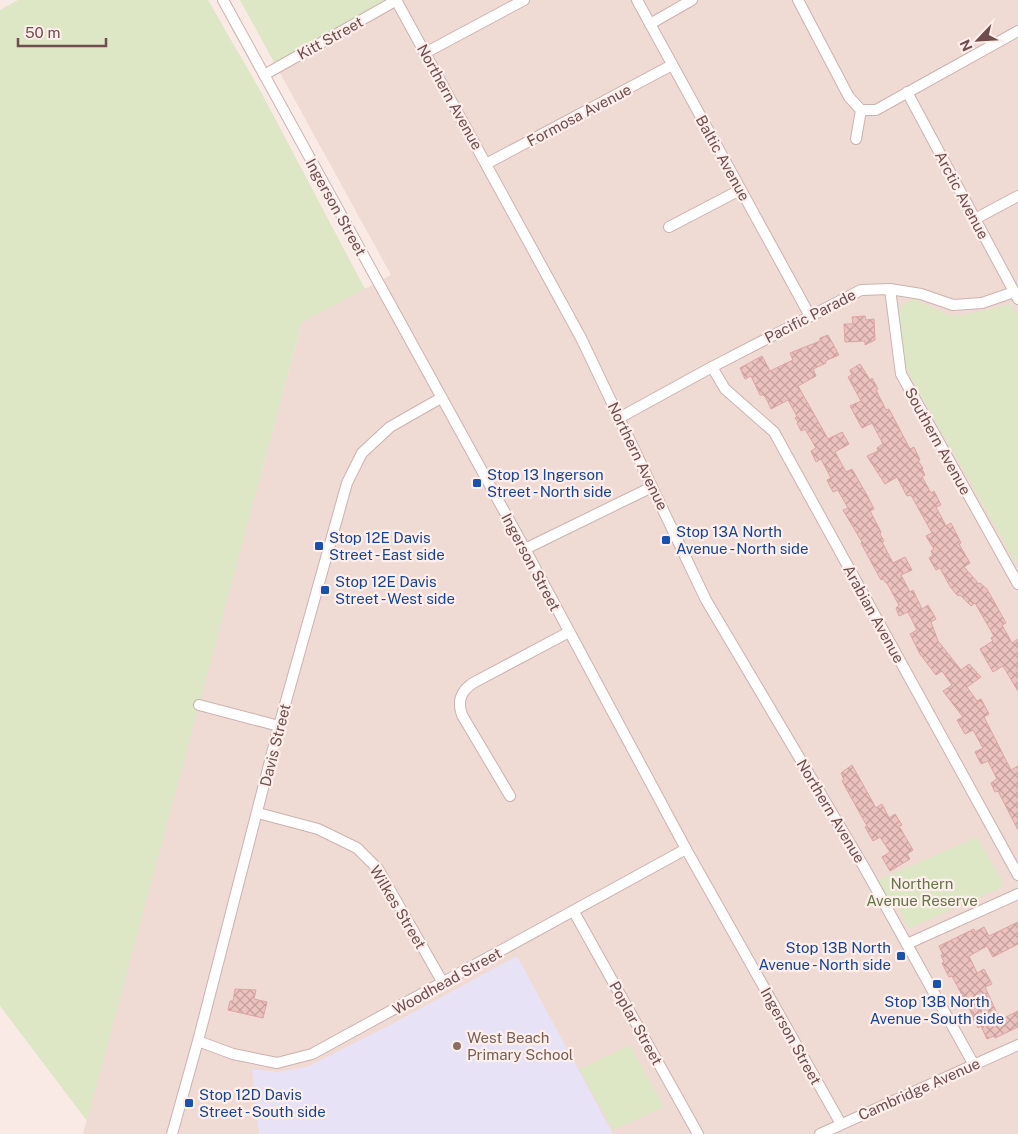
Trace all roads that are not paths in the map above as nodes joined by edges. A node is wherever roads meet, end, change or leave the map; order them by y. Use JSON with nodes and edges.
{"nodes":[{"id":1,"x":223,"y":0,"type":"edge"},
{"id":2,"x":396,"y":0,"type":"edge"},
{"id":3,"x":524,"y":0,"type":"edge"},
{"id":4,"x":636,"y":0,"type":"edge"},
{"id":5,"x":692,"y":0,"type":"edge"},
{"id":6,"x":798,"y":0,"type":"edge"},
{"id":7,"x":650,"y":24,"type":"junction"},
{"id":8,"x":1018,"y":31,"type":"edge"},
{"id":9,"x":425,"y":53,"type":"junction"},
{"id":10,"x":672,"y":65,"type":"junction"},
{"id":11,"x":264,"y":75,"type":"junction"},
{"id":12,"x":907,"y":92,"type":"junction"},
{"id":13,"x":861,"y":110,"type":"junction"},
{"id":14,"x":856,"y":139,"type":"dead end"},
{"id":15,"x":486,"y":164,"type":"junction"},
{"id":16,"x":740,"y":190,"type":"junction"},
{"id":17,"x":1018,"y":196,"type":"edge"},
{"id":18,"x":976,"y":219,"type":"junction"},
{"id":19,"x":669,"y":227,"type":"dead end"},
{"id":20,"x":890,"y":289,"type":"junction"},
{"id":21,"x":1016,"y":295,"type":"edge"},
{"id":22,"x":810,"y":316,"type":"junction"},
{"id":23,"x":712,"y":367,"type":"junction"},
{"id":24,"x":441,"y":398,"type":"junction"},
{"id":25,"x":619,"y":418,"type":"junction"},
{"id":26,"x":652,"y":487,"type":"junction"},
{"id":27,"x":525,"y":549,"type":"junction"},
{"id":28,"x":1018,"y":584,"type":"edge"},
{"id":29,"x":569,"y":632,"type":"junction"},
{"id":30,"x":199,"y":705,"type":"dead end"},
{"id":31,"x":279,"y":726,"type":"junction"},
{"id":32,"x":510,"y":796,"type":"dead end"},
{"id":33,"x":258,"y":813,"type":"junction"},
{"id":34,"x":686,"y":849,"type":"junction"},
{"id":35,"x":1018,"y":875,"type":"edge"},
{"id":36,"x":1018,"y":894,"type":"edge"},
{"id":37,"x":574,"y":912,"type":"junction"},
{"id":38,"x":907,"y":944,"type":"junction"},
{"id":39,"x":443,"y":983,"type":"junction"},
{"id":40,"x":198,"y":1041,"type":"junction"},
{"id":41,"x":1018,"y":1045,"type":"edge"},
{"id":42,"x":974,"y":1065,"type":"junction"},
{"id":43,"x":841,"y":1124,"type":"junction"},
{"id":44,"x":172,"y":1134,"type":"edge"},
{"id":45,"x":698,"y":1134,"type":"edge"},
{"id":46,"x":820,"y":1134,"type":"edge"}],
"edges":[{"from":1,"to":11,"type":"street","name":"Ingerson Street"},
{"from":2,"to":9,"type":"street","name":"Northern Avenue"},
{"from":2,"to":11,"type":"street","name":"Kitt Street"},
{"from":3,"to":9,"type":"street"},
{"from":4,"to":7,"type":"street","name":"Baltic Avenue"},
{"from":5,"to":7,"type":"street"},
{"from":6,"to":13,"type":"street"},
{"from":7,"to":10,"type":"street","name":"Baltic Avenue"},
{"from":8,"to":12,"type":"street"},
{"from":9,"to":15,"type":"street","name":"Northern Avenue"},
{"from":10,"to":15,"type":"street","name":"Formosa Avenue"},
{"from":10,"to":16,"type":"street","name":"Baltic Avenue"},
{"from":11,"to":24,"type":"street","name":"Ingerson Street"},
{"from":12,"to":13,"type":"street"},
{"from":12,"to":18,"type":"street","name":"Arctic Avenue"},
{"from":13,"to":14,"type":"street"},
{"from":15,"to":25,"type":"street","name":"Northern Avenue"},
{"from":16,"to":19,"type":"street"},
{"from":16,"to":22,"type":"street","name":"Baltic Avenue"},
{"from":17,"to":18,"type":"street"},
{"from":18,"to":21,"type":"street","name":"Arctic Avenue"},
{"from":20,"to":21,"type":"street","name":"Pacific Parade"},
{"from":20,"to":22,"type":"street","name":"Pacific Parade"},
{"from":20,"to":28,"type":"street","name":"Southern Avenue"},
{"from":22,"to":23,"type":"street","name":"Pacific Parade"},
{"from":23,"to":25,"type":"street","name":"Pacific Parade"},
{"from":23,"to":35,"type":"street","name":"Arabian Avenue"},
{"from":24,"to":27,"type":"street","name":"Ingerson Street"},
{"from":24,"to":31,"type":"street","name":"Davis Street"},
{"from":25,"to":26,"type":"street","name":"Northern Avenue"},
{"from":26,"to":27,"type":"street"},
{"from":26,"to":38,"type":"street","name":"Northern Avenue"},
{"from":27,"to":29,"type":"street","name":"Ingerson Street"},
{"from":29,"to":32,"type":"street"},
{"from":29,"to":34,"type":"street","name":"Ingerson Street"},
{"from":30,"to":31,"type":"street"},
{"from":31,"to":33,"type":"street","name":"Davis Street"},
{"from":33,"to":39,"type":"street","name":"Wilkes Street"},
{"from":33,"to":40,"type":"street","name":"Davis Street"},
{"from":34,"to":37,"type":"street","name":"Woodhead Street"},
{"from":34,"to":43,"type":"street","name":"Ingerson Street"},
{"from":36,"to":38,"type":"street"},
{"from":37,"to":39,"type":"street","name":"Woodhead Street"},
{"from":37,"to":45,"type":"street","name":"Poplar Street"},
{"from":38,"to":42,"type":"street","name":"Northern Avenue"},
{"from":39,"to":40,"type":"street","name":"Woodhead Street"},
{"from":40,"to":44,"type":"street","name":"Davis Street"},
{"from":41,"to":42,"type":"street","name":"Cambridge Avenue"},
{"from":42,"to":43,"type":"street","name":"Cambridge Avenue"},
{"from":43,"to":46,"type":"street","name":"Cambridge Avenue"}]}
